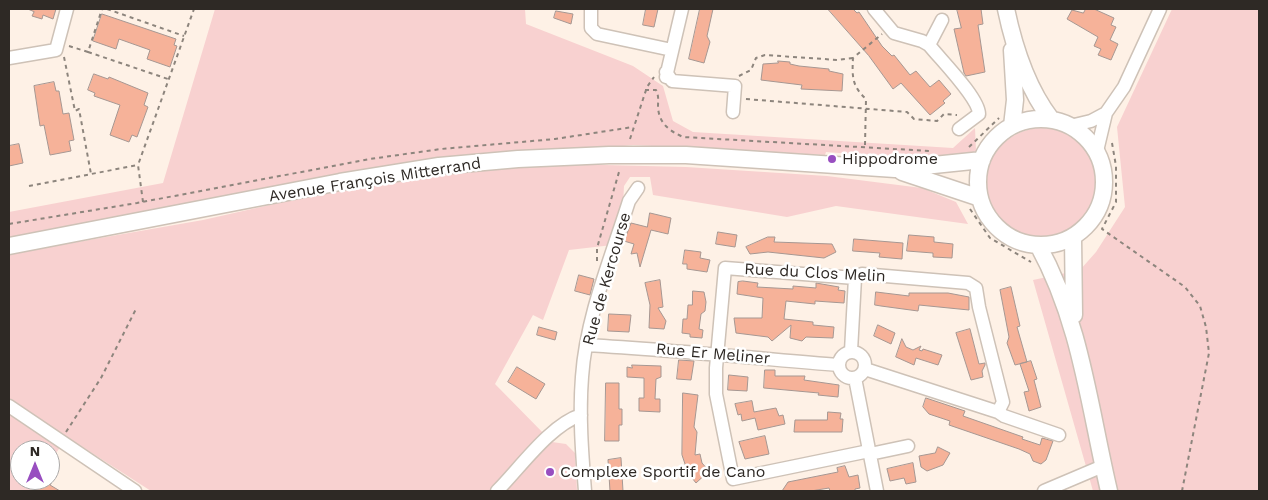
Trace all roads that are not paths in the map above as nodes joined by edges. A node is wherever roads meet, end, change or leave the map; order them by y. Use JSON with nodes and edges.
{"nodes":[{"id":1,"x":67,"y":9,"type":"edge"},
{"id":2,"x":591,"y":9,"type":"edge"},
{"id":3,"x":682,"y":9,"type":"edge"},
{"id":4,"x":874,"y":9,"type":"edge"},
{"id":5,"x":1006,"y":9,"type":"edge"},
{"id":6,"x":1160,"y":9,"type":"edge"},
{"id":7,"x":942,"y":20,"type":"dead end"},
{"id":8,"x":1011,"y":33,"type":"junction"},
{"id":9,"x":930,"y":46,"type":"junction"},
{"id":10,"x":672,"y":50,"type":"junction"},
{"id":11,"x":9,"y":58,"type":"edge"},
{"id":12,"x":733,"y":112,"type":"dead end"},
{"id":13,"x":1106,"y":113,"type":"junction"},
{"id":14,"x":1051,"y":119,"type":"junction"},
{"id":15,"x":1012,"y":126,"type":"junction"},
{"id":16,"x":1070,"y":126,"type":"junction"},
{"id":17,"x":959,"y":130,"type":"dead end"},
{"id":18,"x":1097,"y":151,"type":"junction"},
{"id":19,"x":982,"y":160,"type":"junction"},
{"id":20,"x":895,"y":170,"type":"junction"},
{"id":21,"x":638,"y":188,"type":"dead end"},
{"id":22,"x":975,"y":203,"type":"junction"},
{"id":23,"x":1073,"y":237,"type":"junction"},
{"id":24,"x":1038,"y":245,"type":"junction"},
{"id":25,"x":9,"y":246,"type":"edge"},
{"id":26,"x":855,"y":278,"type":"junction"},
{"id":27,"x":1074,"y":330,"type":"junction"},
{"id":28,"x":587,"y":344,"type":"junction"},
{"id":29,"x":851,"y":351,"type":"junction"},
{"id":30,"x":717,"y":353,"type":"junction"},
{"id":31,"x":838,"y":364,"type":"junction"},
{"id":32,"x":865,"y":369,"type":"junction"},
{"id":33,"x":855,"y":378,"type":"junction"},
{"id":34,"x":9,"y":406,"type":"edge"},
{"id":35,"x":998,"y":412,"type":"junction"},
{"id":36,"x":580,"y":415,"type":"junction"},
{"id":37,"x":1059,"y":435,"type":"dead end"},
{"id":38,"x":908,"y":446,"type":"dead end"},
{"id":39,"x":869,"y":453,"type":"junction"},
{"id":40,"x":1103,"y":466,"type":"junction"},
{"id":41,"x":134,"y":491,"type":"edge"},
{"id":42,"x":497,"y":491,"type":"edge"},
{"id":43,"x":585,"y":491,"type":"edge"},
{"id":44,"x":877,"y":491,"type":"edge"},
{"id":45,"x":1045,"y":491,"type":"edge"},
{"id":46,"x":1058,"y":491,"type":"edge"},
{"id":47,"x":1109,"y":491,"type":"edge"}],
"edges":[{"from":1,"to":11,"type":"street"},
{"from":2,"to":10,"type":"street"},
{"from":3,"to":10,"type":"street"},
{"from":4,"to":9,"type":"street"},
{"from":5,"to":8,"type":"main road"},
{"from":6,"to":13,"type":"street"},
{"from":7,"to":9,"type":"street"},
{"from":8,"to":14,"type":"main road"},
{"from":8,"to":15,"type":"main road"},
{"from":9,"to":17,"type":"street"},
{"from":10,"to":12,"type":"street"},
{"from":13,"to":16,"type":"street"},
{"from":13,"to":18,"type":"street"},
{"from":14,"to":15,"type":"main road"},
{"from":14,"to":16,"type":"main road"},
{"from":15,"to":19,"type":"main road"},
{"from":16,"to":18,"type":"main road"},
{"from":18,"to":23,"type":"main road"},
{"from":19,"to":20,"type":"main road","name":"Avenue François Mitterrand"},
{"from":19,"to":22,"type":"main road"},
{"from":20,"to":22,"type":"main road","name":"Avenue François Mitterrand"},
{"from":20,"to":25,"type":"main road","name":"Avenue François Mitterrand"},
{"from":21,"to":28,"type":"street","name":"Rue de Kercourse"},
{"from":22,"to":24,"type":"main road"},
{"from":23,"to":24,"type":"main road"},
{"from":23,"to":27,"type":"main road"},
{"from":24,"to":27,"type":"main road"},
{"from":26,"to":29,"type":"street"},
{"from":26,"to":30,"type":"street","name":"Rue du Clos Melin"},
{"from":26,"to":35,"type":"street","name":"Rue du Clos Melin"},
{"from":27,"to":40,"type":"main road"},
{"from":28,"to":30,"type":"street","name":"Rue Er Meliner"},
{"from":28,"to":36,"type":"street","name":"Rue de Kercourse"},
{"from":29,"to":31,"type":"street"},
{"from":29,"to":32,"type":"street"},
{"from":30,"to":31,"type":"street","name":"Rue Er Meliner"},
{"from":30,"to":39,"type":"street","name":"Rue du Clos Melin"},
{"from":31,"to":33,"type":"street"},
{"from":32,"to":33,"type":"street"},
{"from":32,"to":35,"type":"street"},
{"from":33,"to":39,"type":"street"},
{"from":34,"to":41,"type":"street"},
{"from":35,"to":37,"type":"street"},
{"from":36,"to":42,"type":"street"},
{"from":36,"to":43,"type":"street","name":"Rue de Kercourse"},
{"from":38,"to":39,"type":"street"},
{"from":39,"to":44,"type":"street"},
{"from":40,"to":45,"type":"street"},
{"from":40,"to":47,"type":"main road"},
{"from":45,"to":46,"type":"street"}]}
